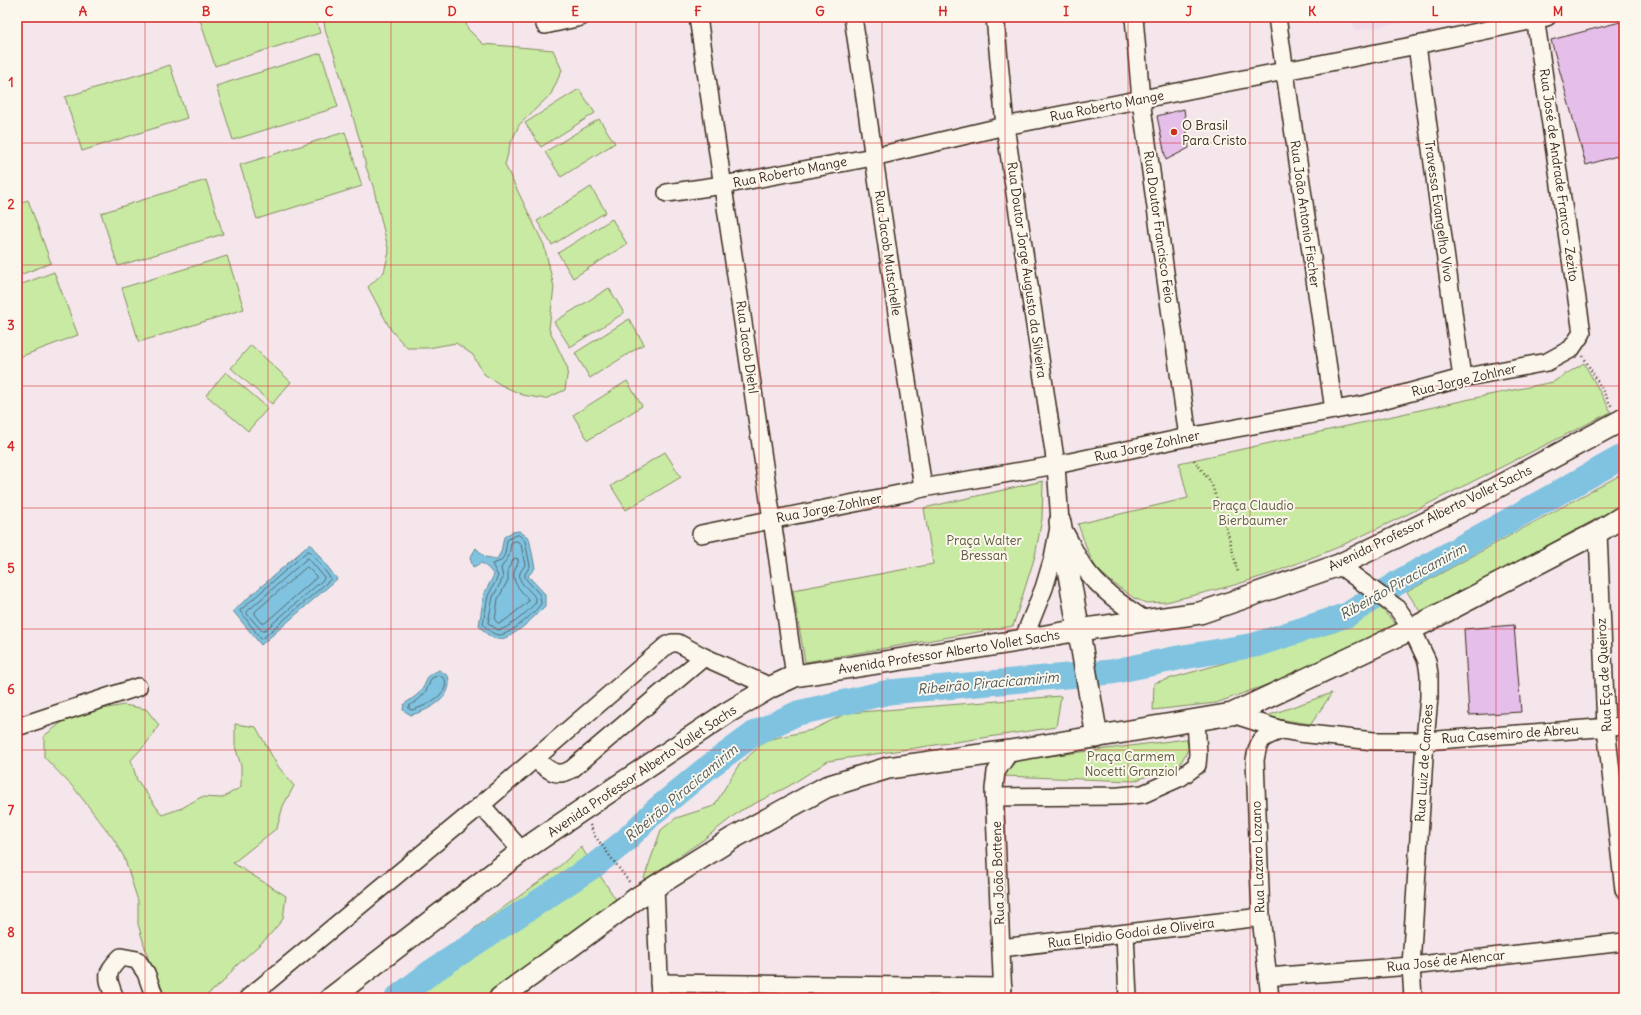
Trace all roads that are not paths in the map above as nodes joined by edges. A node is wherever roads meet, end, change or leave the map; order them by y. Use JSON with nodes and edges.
{"nodes":[{"id":1,"x":581,"y":17,"type":"edge"},
{"id":2,"x":698,"y":17,"type":"edge"},
{"id":3,"x":853,"y":17,"type":"edge"},
{"id":4,"x":995,"y":17,"type":"edge"},
{"id":5,"x":1134,"y":17,"type":"edge"},
{"id":6,"x":1277,"y":17,"type":"edge"},
{"id":7,"x":1539,"y":18,"type":"edge"},
{"id":8,"x":544,"y":21,"type":"edge"},
{"id":9,"x":1416,"y":45,"type":"junction"},
{"id":10,"x":1284,"y":71,"type":"junction"},
{"id":11,"x":1141,"y":100,"type":"junction"},
{"id":12,"x":1005,"y":126,"type":"junction"},
{"id":13,"x":873,"y":156,"type":"junction"},
{"id":14,"x":722,"y":185,"type":"junction"},
{"id":15,"x":667,"y":193,"type":"dead end"},
{"id":16,"x":1579,"y":338,"type":"joint"},
{"id":17,"x":1462,"y":378,"type":"junction"},
{"id":18,"x":1334,"y":410,"type":"junction"},
{"id":19,"x":1622,"y":420,"type":"edge"},
{"id":20,"x":1188,"y":437,"type":"junction"},
{"id":21,"x":1056,"y":465,"type":"junction"},
{"id":22,"x":923,"y":488,"type":"junction"},
{"id":23,"x":1624,"y":516,"type":"edge"},
{"id":24,"x":772,"y":519,"type":"junction"},
{"id":25,"x":1060,"y":522,"type":"junction"},
{"id":26,"x":1598,"y":532,"type":"junction"},
{"id":27,"x":701,"y":534,"type":"dead end"},
{"id":28,"x":1346,"y":570,"type":"junction"},
{"id":29,"x":1145,"y":620,"type":"junction"},
{"id":30,"x":1412,"y":629,"type":"junction"},
{"id":31,"x":1079,"y":630,"type":"junction"},
{"id":32,"x":1023,"y":640,"type":"junction"},
{"id":33,"x":704,"y":657,"type":"junction"},
{"id":34,"x":795,"y":676,"type":"junction"},
{"id":35,"x":138,"y":687,"type":"dead end"},
{"id":36,"x":772,"y":687,"type":"junction"},
{"id":37,"x":1232,"y":714,"type":"junction"},
{"id":38,"x":1196,"y":721,"type":"junction"},
{"id":39,"x":1624,"y":726,"type":"edge"},
{"id":40,"x":17,"y":727,"type":"edge"},
{"id":41,"x":1606,"y":727,"type":"junction"},
{"id":42,"x":1282,"y":730,"type":"junction"},
{"id":43,"x":1097,"y":737,"type":"junction"},
{"id":44,"x":1425,"y":740,"type":"junction"},
{"id":45,"x":1010,"y":752,"type":"junction"},
{"id":46,"x":534,"y":759,"type":"junction"},
{"id":47,"x":994,"y":797,"type":"junction"},
{"id":48,"x":481,"y":805,"type":"junction"},
{"id":49,"x":522,"y":851,"type":"junction"},
{"id":50,"x":655,"y":887,"type":"junction"},
{"id":51,"x":1624,"y":890,"type":"edge"},
{"id":52,"x":1260,"y":917,"type":"junction"},
{"id":53,"x":1125,"y":934,"type":"junction"},
{"id":54,"x":1624,"y":942,"type":"edge"},
{"id":55,"x":1001,"y":948,"type":"junction"},
{"id":56,"x":1411,"y":966,"type":"junction"},
{"id":57,"x":1267,"y":976,"type":"junction"},
{"id":58,"x":660,"y":991,"type":"edge"},
{"id":59,"x":1003,"y":992,"type":"edge"},
{"id":60,"x":115,"y":998,"type":"edge"},
{"id":61,"x":155,"y":998,"type":"edge"},
{"id":62,"x":248,"y":998,"type":"edge"},
{"id":63,"x":330,"y":998,"type":"edge"},
{"id":64,"x":500,"y":998,"type":"edge"},
{"id":65,"x":1128,"y":998,"type":"edge"},
{"id":66,"x":1270,"y":998,"type":"edge"},
{"id":67,"x":1413,"y":998,"type":"edge"}],
"edges":[{"from":1,"to":8,"type":"street"},
{"from":2,"to":14,"type":"street","name":"Rua Jacob Diehl"},
{"from":3,"to":13,"type":"street","name":"Rua Jacob Mutschelle"},
{"from":4,"to":12,"type":"street","name":"Rua Doutor Jorge Augusto da Silveira"},
{"from":5,"to":11,"type":"street","name":"Rua Doutor Francisco Feio"},
{"from":6,"to":10,"type":"street","name":"Rua João Antonio Fischer"},
{"from":7,"to":9,"type":"street","name":"Rua Roberto Mange"},
{"from":7,"to":16,"type":"street","name":"Rua José de Andrade Franco - Zezito"},
{"from":9,"to":10,"type":"street","name":"Rua Roberto Mange"},
{"from":9,"to":17,"type":"street","name":"Travessa Evangelho Vivo"},
{"from":10,"to":11,"type":"street","name":"Rua Roberto Mange"},
{"from":10,"to":18,"type":"street","name":"Rua João Antonio Fischer"},
{"from":11,"to":12,"type":"street","name":"Rua Roberto Mange"},
{"from":11,"to":20,"type":"street","name":"Rua Doutor Francisco Feio"},
{"from":12,"to":13,"type":"street","name":"Rua Roberto Mange"},
{"from":12,"to":21,"type":"street","name":"Rua Doutor Jorge Augusto da Silveira"},
{"from":13,"to":14,"type":"street","name":"Rua Roberto Mange"},
{"from":13,"to":22,"type":"street","name":"Rua Jacob Mutschelle"},
{"from":14,"to":15,"type":"street","name":"Rua Roberto Mange"},
{"from":14,"to":24,"type":"street","name":"Rua Jacob Diehl"},
{"from":16,"to":17,"type":"street","name":"Rua Jorge Zohlner"},
{"from":17,"to":18,"type":"street","name":"Rua Jorge Zohlner"},
{"from":18,"to":20,"type":"street","name":"Rua Jorge Zohlner"},
{"from":19,"to":28,"type":"main road","name":"Avenida Professor Alberto Vollet Sachs"},
{"from":20,"to":21,"type":"street","name":"Rua Jorge Zohlner"},
{"from":21,"to":22,"type":"street","name":"Rua Jorge Zohlner"},
{"from":21,"to":25,"type":"street","name":"Rua Doutor Jorge Augusto da Silveira"},
{"from":22,"to":24,"type":"street","name":"Rua Jorge Zohlner"},
{"from":23,"to":26,"type":"main road"},
{"from":24,"to":27,"type":"street","name":"Rua Jorge Zohlner"},
{"from":24,"to":34,"type":"street","name":"Rua Jacob Diehl"},
{"from":25,"to":29,"type":"street","name":"Rua Doutor Jorge Augusto da Silveira"},
{"from":25,"to":31,"type":"main road"},
{"from":25,"to":32,"type":"street","name":"Rua Doutor Jorge Augusto da Silveira"},
{"from":26,"to":30,"type":"main road"},
{"from":26,"to":41,"type":"street","name":"Rua Eça de Queiroz"},
{"from":28,"to":29,"type":"main road","name":"Avenida Professor Alberto Vollet Sachs"},
{"from":28,"to":30,"type":"street","name":"Rua Luiz de Camões"},
{"from":29,"to":31,"type":"main road","name":"Avenida Professor Alberto Vollet Sachs"},
{"from":30,"to":37,"type":"main road"},
{"from":30,"to":44,"type":"street","name":"Rua Luiz de Camões"},
{"from":31,"to":32,"type":"main road","name":"Avenida Professor Alberto Vollet Sachs"},
{"from":31,"to":43,"type":"main road"},
{"from":32,"to":34,"type":"main road","name":"Avenida Professor Alberto Vollet Sachs"},
{"from":33,"to":36,"type":"street"},
{"from":33,"to":46,"type":"street"},
{"from":33,"to":46,"type":"street"},
{"from":34,"to":36,"type":"main road","name":"Avenida Professor Alberto Vollet Sachs"},
{"from":35,"to":40,"type":"street"},
{"from":36,"to":49,"type":"main road","name":"Avenida Professor Alberto Vollet Sachs"},
{"from":37,"to":38,"type":"main road"},
{"from":37,"to":42,"type":"street","name":"Rua Casemiro de Abreu"},
{"from":38,"to":43,"type":"main road"},
{"from":38,"to":47,"type":"street"},
{"from":39,"to":41,"type":"street","name":"Rua Casemiro de Abreu"},
{"from":41,"to":44,"type":"street","name":"Rua Casemiro de Abreu"},
{"from":41,"to":51,"type":"street","name":"Rua Eça de Queiroz"},
{"from":42,"to":44,"type":"street","name":"Rua Casemiro de Abreu"},
{"from":42,"to":52,"type":"street","name":"Rua Lazaro Lozano"},
{"from":43,"to":45,"type":"main road"},
{"from":44,"to":56,"type":"street","name":"Rua Luiz de Camões"},
{"from":45,"to":47,"type":"street","name":"Rua João Bottene"},
{"from":45,"to":50,"type":"main road"},
{"from":46,"to":48,"type":"street"},
{"from":47,"to":55,"type":"street","name":"Rua João Bottene"},
{"from":48,"to":49,"type":"street"},
{"from":48,"to":62,"type":"street"},
{"from":49,"to":63,"type":"main road","name":"Avenida Professor Alberto Vollet Sachs"},
{"from":50,"to":58,"type":"street"},
{"from":50,"to":64,"type":"main road"},
{"from":52,"to":53,"type":"street","name":"Rua Elpidio Godoi de Oliveira"},
{"from":52,"to":57,"type":"street","name":"Rua Lazaro Lozano"},
{"from":53,"to":55,"type":"street","name":"Rua Elpidio Godoi de Oliveira"},
{"from":53,"to":65,"type":"street"},
{"from":54,"to":56,"type":"street","name":"Rua José de Alencar"},
{"from":55,"to":59,"type":"street","name":"Rua João Bottene"},
{"from":56,"to":57,"type":"street","name":"Rua José de Alencar"},
{"from":56,"to":67,"type":"street","name":"Rua Luiz de Camões"},
{"from":57,"to":66,"type":"street","name":"Rua Lazaro Lozano"},
{"from":58,"to":59,"type":"street"},
{"from":60,"to":61,"type":"street"}]}
